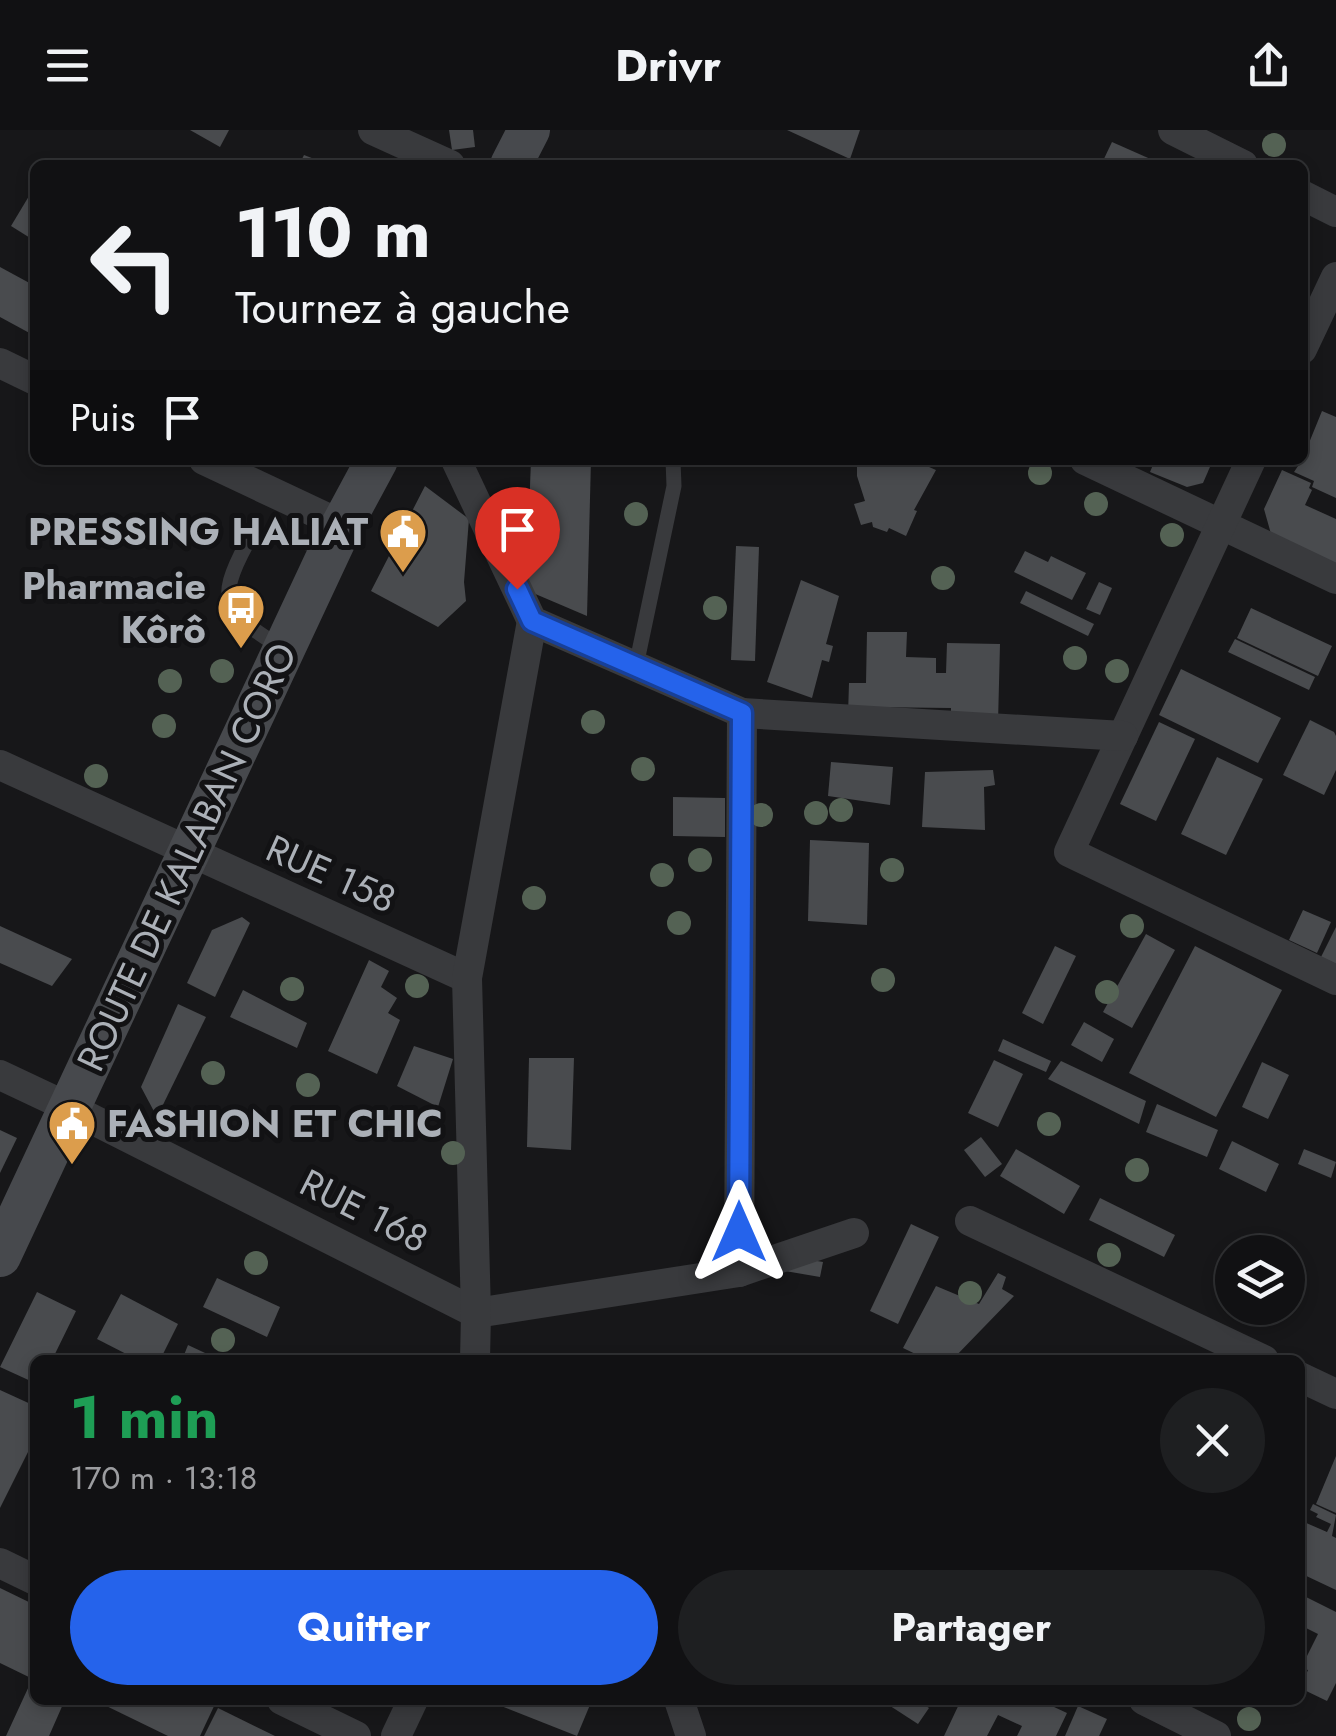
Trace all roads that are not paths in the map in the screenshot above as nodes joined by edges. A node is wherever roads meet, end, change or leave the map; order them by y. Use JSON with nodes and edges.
{"nodes":[{"id":1,"x":372,"y":130,"type":"edge"},
{"id":2,"x":529,"y":130,"type":"edge"},
{"id":3,"x":1174,"y":130,"type":"edge"},
{"id":4,"x":439,"y":160,"type":"edge"},
{"id":5,"x":514,"y":160,"type":"edge"},
{"id":6,"x":1233,"y":160,"type":"edge"},
{"id":7,"x":1308,"y":198,"type":"edge"},
{"id":8,"x":1336,"y":212,"type":"edge"},
{"id":9,"x":1336,"y":278,"type":"edge"},
{"id":10,"x":1308,"y":337,"type":"edge"},
{"id":11,"x":0,"y":363,"type":"edge"},
{"id":12,"x":30,"y":378,"type":"edge"},
{"id":13,"x":213,"y":465,"type":"edge"},
{"id":14,"x":374,"y":465,"type":"edge"},
{"id":15,"x":458,"y":465,"type":"edge"},
{"id":16,"x":672,"y":465,"type":"edge"},
{"id":17,"x":1096,"y":465,"type":"edge"},
{"id":18,"x":1249,"y":465,"type":"edge"},
{"id":19,"x":1221,"y":524,"type":"junction"},
{"id":20,"x":336,"y":537,"type":"junction"},
{"id":21,"x":1336,"y":579,"type":"edge"},
{"id":22,"x":532,"y":621,"type":"junction"},
{"id":23,"x":284,"y":649,"type":"junction"},
{"id":24,"x":636,"y":666,"type":"junction"},
{"id":25,"x":742,"y":713,"type":"junction"},
{"id":26,"x":1122,"y":736,"type":"junction"},
{"id":27,"x":0,"y":765,"type":"edge"},
{"id":28,"x":187,"y":853,"type":"junction"},
{"id":29,"x":467,"y":978,"type":"junction"},
{"id":30,"x":1336,"y":980,"type":"edge"},
{"id":31,"x":0,"y":1075,"type":"edge"},
{"id":32,"x":70,"y":1108,"type":"junction"},
{"id":33,"x":970,"y":1221,"type":"dead end"},
{"id":34,"x":854,"y":1233,"type":"dead end"},
{"id":35,"x":0,"y":1256,"type":"edge"},
{"id":36,"x":739,"y":1272,"type":"junction"},
{"id":37,"x":476,"y":1313,"type":"junction"},
{"id":38,"x":475,"y":1355,"type":"edge"},
{"id":39,"x":1253,"y":1355,"type":"edge"},
{"id":40,"x":1305,"y":1379,"type":"edge"},
{"id":41,"x":1336,"y":1394,"type":"edge"},
{"id":42,"x":0,"y":1563,"type":"edge"},
{"id":43,"x":30,"y":1578,"type":"edge"},
{"id":44,"x":292,"y":1705,"type":"edge"},
{"id":45,"x":411,"y":1705,"type":"edge"},
{"id":46,"x":681,"y":1705,"type":"edge"},
{"id":47,"x":1154,"y":1705,"type":"edge"},
{"id":48,"x":356,"y":1736,"type":"edge"},
{"id":49,"x":396,"y":1736,"type":"edge"},
{"id":50,"x":692,"y":1736,"type":"edge"},
{"id":51,"x":1216,"y":1736,"type":"edge"}],
"edges":[{"from":1,"to":4,"type":"street"},
{"from":2,"to":5,"type":"main road"},
{"from":3,"to":6,"type":"street"},
{"from":7,"to":8,"type":"street"},
{"from":9,"to":10,"type":"street"},
{"from":11,"to":12,"type":"street"},
{"from":13,"to":20,"type":"street"},
{"from":14,"to":20,"type":"main road","name":"ROUTE DE KALABAN CORO"},
{"from":15,"to":22,"type":"street"},
{"from":16,"to":24,"type":"lane"},
{"from":17,"to":19,"type":"street"},
{"from":18,"to":19,"type":"street"},
{"from":19,"to":21,"type":"street"},
{"from":19,"to":26,"type":"street"},
{"from":20,"to":23,"type":"main road","name":"ROUTE DE KALABAN CORO"},
{"from":20,"to":23,"type":"lane"},
{"from":22,"to":24,"type":"street"},
{"from":22,"to":29,"type":"street"},
{"from":23,"to":28,"type":"main road","name":"ROUTE DE KALABAN CORO"},
{"from":24,"to":25,"type":"street"},
{"from":25,"to":26,"type":"street"},
{"from":25,"to":36,"type":"street"},
{"from":26,"to":30,"type":"street"},
{"from":27,"to":28,"type":"street","name":"RUE 158"},
{"from":28,"to":29,"type":"street","name":"RUE 158"},
{"from":28,"to":32,"type":"main road","name":"ROUTE DE KALABAN CORO"},
{"from":29,"to":37,"type":"street"},
{"from":31,"to":32,"type":"street","name":"RUE 168"},
{"from":32,"to":35,"type":"main road","name":"ROUTE DE KALABAN CORO"},
{"from":32,"to":37,"type":"street","name":"RUE 168"},
{"from":33,"to":39,"type":"street"},
{"from":34,"to":36,"type":"street"},
{"from":36,"to":37,"type":"street"},
{"from":37,"to":38,"type":"street"},
{"from":40,"to":41,"type":"street"},
{"from":42,"to":43,"type":"street"},
{"from":44,"to":48,"type":"street"},
{"from":45,"to":49,"type":"street"},
{"from":46,"to":50,"type":"street"},
{"from":47,"to":51,"type":"street"}]}
